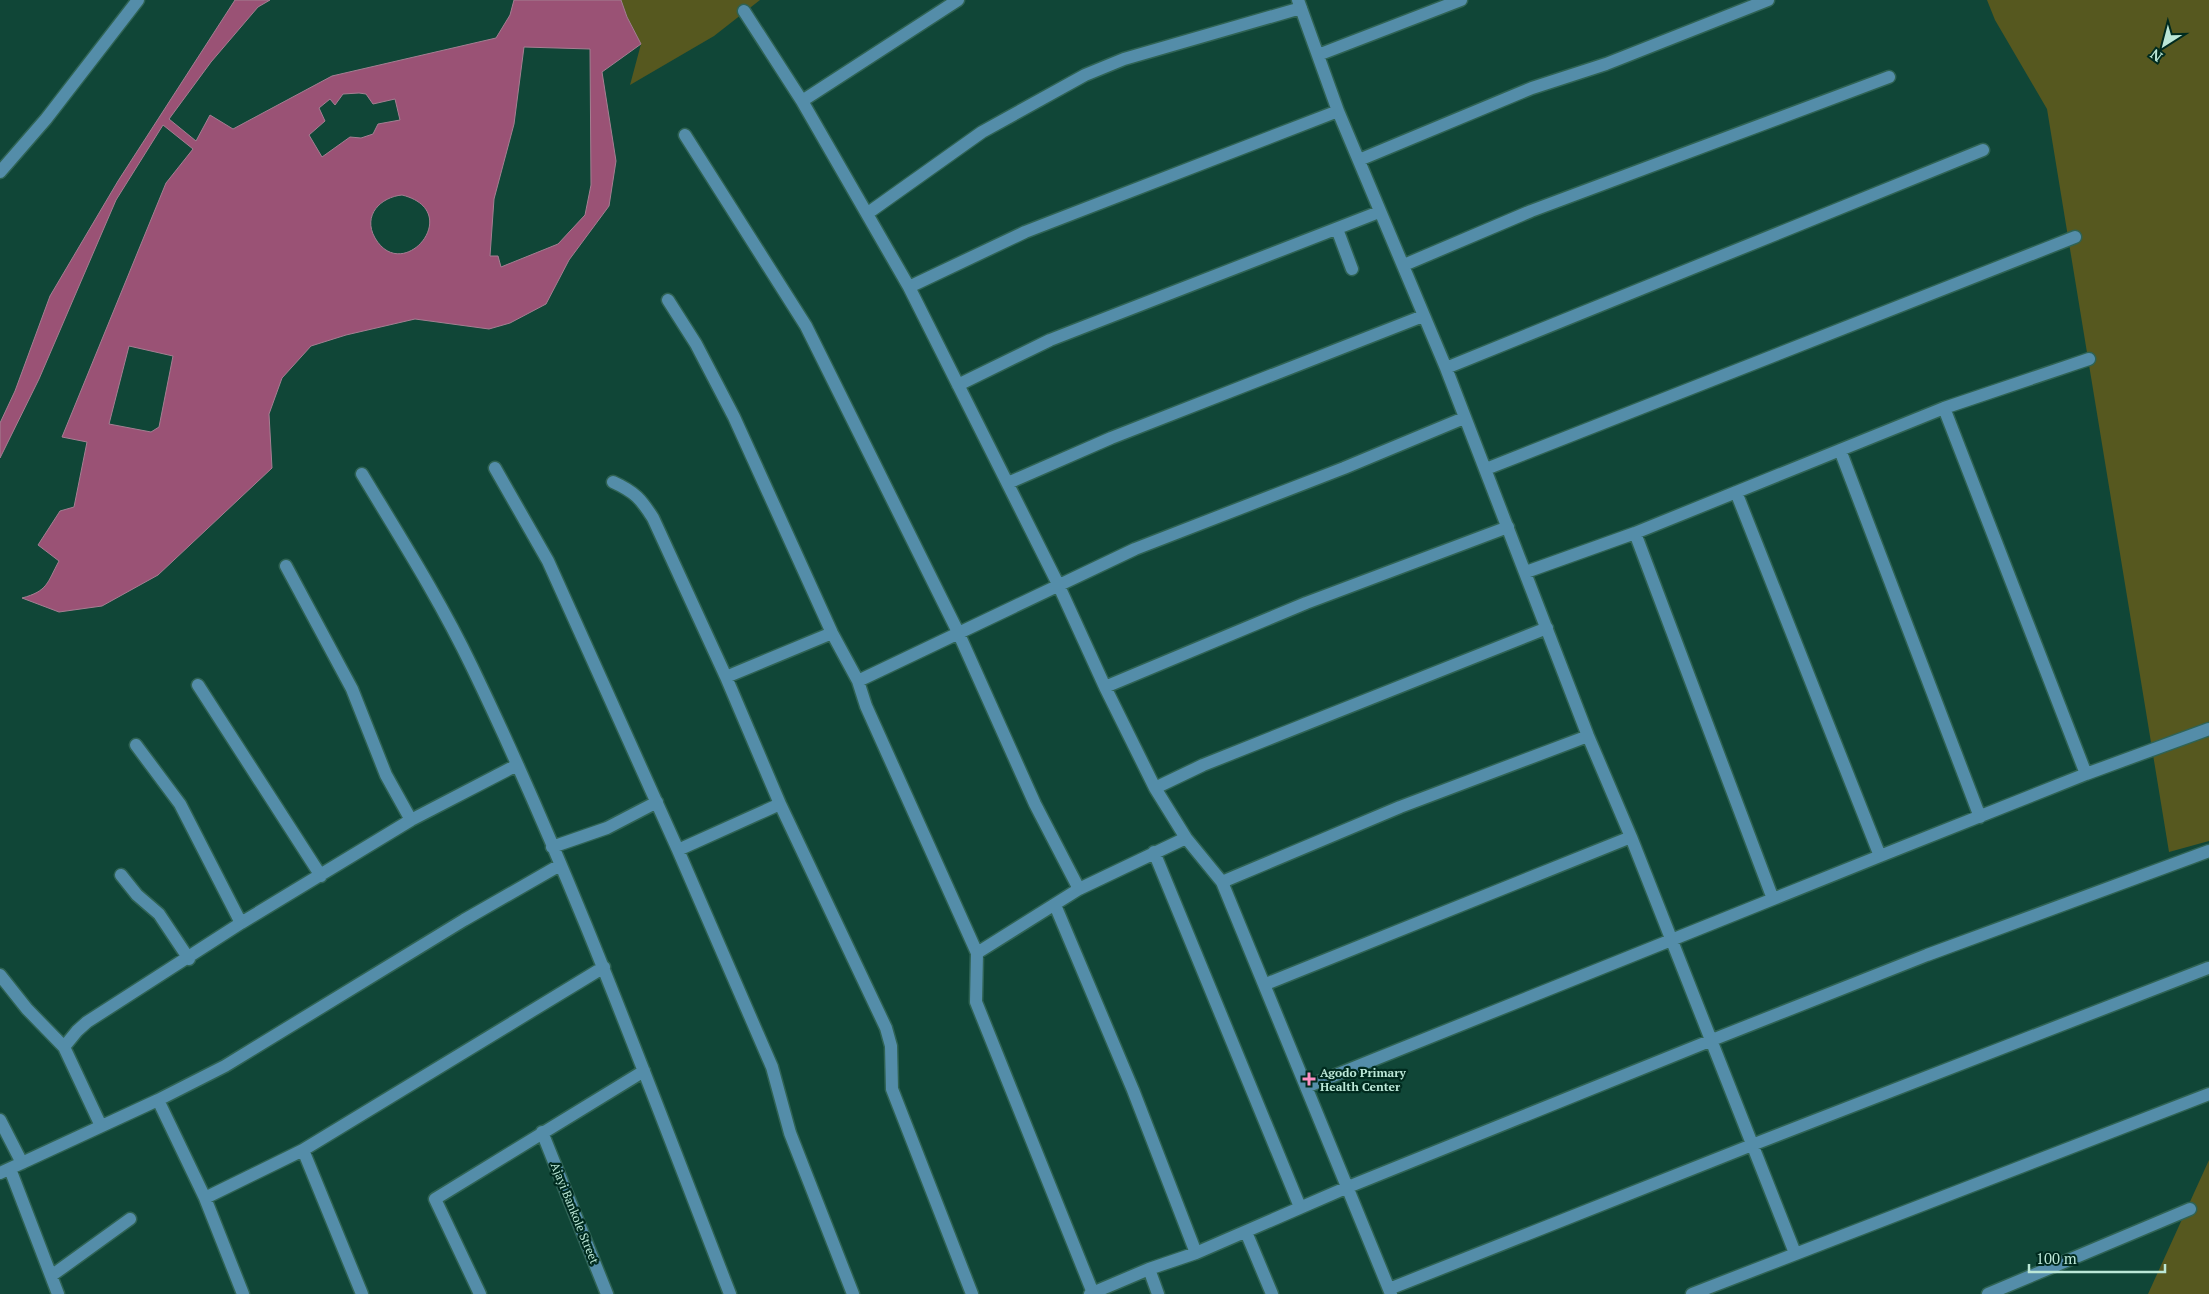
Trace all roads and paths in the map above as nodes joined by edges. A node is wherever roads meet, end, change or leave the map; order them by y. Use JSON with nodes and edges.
{"nodes":[{"id":1,"x":138,"y":0,"type":"edge"},
{"id":2,"x":958,"y":0,"type":"edge"},
{"id":3,"x":1461,"y":0,"type":"edge"},
{"id":4,"x":1768,"y":0,"type":"edge"},
{"id":5,"x":1300,"y":4,"type":"edge"},
{"id":6,"x":744,"y":11,"type":"dead end"},
{"id":7,"x":1318,"y":55,"type":"junction"},
{"id":8,"x":1889,"y":77,"type":"dead end"},
{"id":9,"x":802,"y":101,"type":"junction"},
{"id":10,"x":1338,"y":111,"type":"junction"},
{"id":11,"x":685,"y":134,"type":"dead end"},
{"id":12,"x":1983,"y":150,"type":"dead end"},
{"id":13,"x":1359,"y":160,"type":"junction"},
{"id":14,"x":0,"y":172,"type":"edge"},
{"id":15,"x":1379,"y":212,"type":"junction"},
{"id":16,"x":868,"y":213,"type":"junction"},
{"id":17,"x":1337,"y":229,"type":"junction"},
{"id":18,"x":2075,"y":237,"type":"dead end"},
{"id":19,"x":1404,"y":264,"type":"junction"},
{"id":20,"x":1352,"y":269,"type":"dead end"},
{"id":21,"x":909,"y":287,"type":"junction"},
{"id":22,"x":668,"y":300,"type":"dead end"},
{"id":23,"x":1423,"y":316,"type":"junction"},
{"id":24,"x":2089,"y":359,"type":"dead end"},
{"id":25,"x":1446,"y":368,"type":"junction"},
{"id":26,"x":958,"y":385,"type":"junction"},
{"id":27,"x":1944,"y":408,"type":"junction"},
{"id":28,"x":1464,"y":418,"type":"junction"},
{"id":29,"x":1840,"y":450,"type":"junction"},
{"id":30,"x":495,"y":468,"type":"dead end"},
{"id":31,"x":1486,"y":469,"type":"junction"},
{"id":32,"x":362,"y":474,"type":"dead end"},
{"id":33,"x":613,"y":482,"type":"dead end"},
{"id":34,"x":1008,"y":483,"type":"junction"},
{"id":35,"x":1736,"y":492,"type":"junction"},
{"id":36,"x":1508,"y":527,"type":"junction"},
{"id":37,"x":1635,"y":533,"type":"junction"},
{"id":38,"x":286,"y":566,"type":"dead end"},
{"id":39,"x":1526,"y":572,"type":"junction"},
{"id":40,"x":1058,"y":584,"type":"junction"},
{"id":41,"x":1547,"y":628,"type":"junction"},
{"id":42,"x":958,"y":632,"type":"junction"},
{"id":43,"x":832,"y":633,"type":"junction"},
{"id":44,"x":726,"y":677,"type":"junction"},
{"id":45,"x":858,"y":682,"type":"junction"},
{"id":46,"x":198,"y":685,"type":"dead end"},
{"id":47,"x":1105,"y":687,"type":"junction"},
{"id":48,"x":2209,"y":729,"type":"edge"},
{"id":49,"x":1588,"y":736,"type":"junction"},
{"id":50,"x":136,"y":745,"type":"dead end"},
{"id":51,"x":517,"y":765,"type":"junction"},
{"id":52,"x":2086,"y":774,"type":"junction"},
{"id":53,"x":1155,"y":788,"type":"junction"},
{"id":54,"x":656,"y":802,"type":"junction"},
{"id":55,"x":780,"y":804,"type":"junction"},
{"id":56,"x":1980,"y":817,"type":"junction"},
{"id":57,"x":411,"y":820,"type":"junction"},
{"id":58,"x":1630,"y":837,"type":"junction"},
{"id":59,"x":1186,"y":838,"type":"junction"},
{"id":60,"x":552,"y":847,"type":"junction"},
{"id":61,"x":678,"y":850,"type":"junction"},
{"id":62,"x":2209,"y":851,"type":"edge"},
{"id":63,"x":1154,"y":852,"type":"junction"},
{"id":64,"x":1880,"y":856,"type":"junction"},
{"id":65,"x":560,"y":866,"type":"junction"},
{"id":66,"x":121,"y":875,"type":"dead end"},
{"id":67,"x":321,"y":876,"type":"junction"},
{"id":68,"x":1222,"y":882,"type":"junction"},
{"id":69,"x":1079,"y":889,"type":"junction"},
{"id":70,"x":1773,"y":899,"type":"junction"},
{"id":71,"x":1055,"y":905,"type":"junction"},
{"id":72,"x":241,"y":923,"type":"junction"},
{"id":73,"x":1671,"y":940,"type":"junction"},
{"id":74,"x":977,"y":953,"type":"junction"},
{"id":75,"x":189,"y":959,"type":"junction"},
{"id":76,"x":604,"y":967,"type":"junction"},
{"id":77,"x":2208,"y":968,"type":"dead end"},
{"id":78,"x":0,"y":975,"type":"edge"},
{"id":79,"x":1266,"y":984,"type":"junction"},
{"id":80,"x":1712,"y":1040,"type":"junction"},
{"id":81,"x":64,"y":1047,"type":"junction"},
{"id":82,"x":644,"y":1071,"type":"junction"},
{"id":83,"x":1306,"y":1088,"type":"junction"},
{"id":84,"x":2209,"y":1094,"type":"edge"},
{"id":85,"x":158,"y":1100,"type":"junction"},
{"id":86,"x":0,"y":1120,"type":"edge"},
{"id":87,"x":101,"y":1126,"type":"junction"},
{"id":88,"x":542,"y":1132,"type":"junction"},
{"id":89,"x":1752,"y":1145,"type":"junction"},
{"id":90,"x":302,"y":1150,"type":"junction"},
{"id":91,"x":22,"y":1163,"type":"junction"},
{"id":92,"x":5,"y":1171,"type":"edge"},
{"id":93,"x":1348,"y":1187,"type":"junction"},
{"id":94,"x":205,"y":1198,"type":"junction"},
{"id":95,"x":1300,"y":1207,"type":"junction"},
{"id":96,"x":2190,"y":1209,"type":"dead end"},
{"id":97,"x":130,"y":1220,"type":"dead end"},
{"id":98,"x":1246,"y":1232,"type":"junction"},
{"id":99,"x":1196,"y":1253,"type":"junction"},
{"id":100,"x":1795,"y":1253,"type":"junction"},
{"id":101,"x":1149,"y":1269,"type":"junction"},
{"id":102,"x":51,"y":1276,"type":"junction"},
{"id":103,"x":1390,"y":1292,"type":"edge"},
{"id":104,"x":1092,"y":1293,"type":"edge"},
{"id":105,"x":58,"y":1294,"type":"edge"},
{"id":106,"x":243,"y":1294,"type":"edge"},
{"id":107,"x":362,"y":1294,"type":"edge"},
{"id":108,"x":480,"y":1294,"type":"edge"},
{"id":109,"x":607,"y":1294,"type":"edge"},
{"id":110,"x":730,"y":1294,"type":"edge"},
{"id":111,"x":853,"y":1294,"type":"edge"},
{"id":112,"x":972,"y":1294,"type":"edge"},
{"id":113,"x":1158,"y":1294,"type":"edge"},
{"id":114,"x":1272,"y":1294,"type":"edge"},
{"id":115,"x":1692,"y":1294,"type":"edge"},
{"id":116,"x":1988,"y":1294,"type":"edge"}],
"edges":[{"from":1,"to":14,"type":"street"},
{"from":2,"to":9,"type":"street"},
{"from":3,"to":7,"type":"street"},
{"from":4,"to":13,"type":"street"},
{"from":5,"to":7,"type":"street"},
{"from":5,"to":16,"type":"street"},
{"from":6,"to":9,"type":"street"},
{"from":7,"to":10,"type":"street"},
{"from":8,"to":19,"type":"street"},
{"from":9,"to":16,"type":"street"},
{"from":10,"to":13,"type":"street"},
{"from":10,"to":21,"type":"street"},
{"from":11,"to":42,"type":"street"},
{"from":12,"to":25,"type":"street"},
{"from":13,"to":15,"type":"street"},
{"from":15,"to":17,"type":"street"},
{"from":15,"to":19,"type":"street"},
{"from":16,"to":21,"type":"street"},
{"from":17,"to":20,"type":"street"},
{"from":17,"to":26,"type":"street"},
{"from":18,"to":31,"type":"street"},
{"from":19,"to":23,"type":"street"},
{"from":21,"to":26,"type":"street"},
{"from":22,"to":43,"type":"street"},
{"from":23,"to":25,"type":"street"},
{"from":23,"to":34,"type":"street"},
{"from":24,"to":27,"type":"street"},
{"from":25,"to":28,"type":"street"},
{"from":26,"to":34,"type":"street"},
{"from":27,"to":29,"type":"street"},
{"from":27,"to":52,"type":"street"},
{"from":28,"to":31,"type":"street"},
{"from":28,"to":40,"type":"street"},
{"from":29,"to":35,"type":"street"},
{"from":29,"to":56,"type":"street"},
{"from":30,"to":54,"type":"street"},
{"from":31,"to":36,"type":"street"},
{"from":32,"to":51,"type":"street"},
{"from":33,"to":44,"type":"street"},
{"from":34,"to":40,"type":"street"},
{"from":35,"to":37,"type":"street"},
{"from":35,"to":64,"type":"street"},
{"from":36,"to":39,"type":"street"},
{"from":36,"to":47,"type":"street"},
{"from":37,"to":39,"type":"street"},
{"from":37,"to":70,"type":"street"},
{"from":38,"to":57,"type":"street"},
{"from":39,"to":41,"type":"street"},
{"from":40,"to":42,"type":"street"},
{"from":40,"to":47,"type":"street"},
{"from":41,"to":49,"type":"street"},
{"from":41,"to":53,"type":"street"},
{"from":42,"to":45,"type":"street"},
{"from":42,"to":69,"type":"street"},
{"from":43,"to":44,"type":"street"},
{"from":43,"to":45,"type":"street"},
{"from":44,"to":55,"type":"street"},
{"from":45,"to":74,"type":"street"},
{"from":46,"to":67,"type":"street"},
{"from":47,"to":53,"type":"street"},
{"from":48,"to":52,"type":"street"},
{"from":49,"to":58,"type":"street"},
{"from":49,"to":68,"type":"street"},
{"from":50,"to":72,"type":"street"},
{"from":51,"to":57,"type":"street"},
{"from":51,"to":60,"type":"street"},
{"from":52,"to":56,"type":"street"},
{"from":53,"to":59,"type":"street"},
{"from":54,"to":60,"type":"street"},
{"from":54,"to":61,"type":"street"},
{"from":55,"to":61,"type":"street"},
{"from":55,"to":112,"type":"street"},
{"from":56,"to":64,"type":"street"},
{"from":57,"to":67,"type":"street"},
{"from":58,"to":73,"type":"street"},
{"from":58,"to":79,"type":"street"},
{"from":59,"to":63,"type":"street"},
{"from":59,"to":68,"type":"street"},
{"from":60,"to":65,"type":"street"},
{"from":61,"to":111,"type":"street"},
{"from":62,"to":80,"type":"street"},
{"from":63,"to":69,"type":"street"},
{"from":63,"to":95,"type":"street"},
{"from":64,"to":70,"type":"street"},
{"from":65,"to":76,"type":"street"},
{"from":65,"to":85,"type":"street"},
{"from":66,"to":75,"type":"street"},
{"from":67,"to":72,"type":"street"},
{"from":68,"to":79,"type":"street"},
{"from":69,"to":71,"type":"street"},
{"from":70,"to":73,"type":"street"},
{"from":71,"to":74,"type":"street"},
{"from":71,"to":99,"type":"street"},
{"from":72,"to":75,"type":"street"},
{"from":73,"to":80,"type":"street"},
{"from":73,"to":83,"type":"street"},
{"from":74,"to":104,"type":"street"},
{"from":75,"to":81,"type":"street"},
{"from":76,"to":82,"type":"street"},
{"from":76,"to":90,"type":"street"},
{"from":77,"to":89,"type":"street"},
{"from":78,"to":81,"type":"street"},
{"from":79,"to":83,"type":"street"},
{"from":80,"to":89,"type":"street"},
{"from":80,"to":93,"type":"street"},
{"from":81,"to":87,"type":"street"},
{"from":82,"to":88,"type":"street"},
{"from":82,"to":110,"type":"street"},
{"from":83,"to":93,"type":"street"},
{"from":84,"to":100,"type":"street"},
{"from":85,"to":87,"type":"street"},
{"from":85,"to":94,"type":"street"},
{"from":86,"to":91,"type":"street"},
{"from":87,"to":91,"type":"street"},
{"from":88,"to":108,"type":"street"},
{"from":88,"to":109,"type":"street","name":"Ajayi Bankole Street"},
{"from":89,"to":100,"type":"street"},
{"from":89,"to":103,"type":"street"},
{"from":90,"to":94,"type":"street"},
{"from":90,"to":107,"type":"street"},
{"from":91,"to":92,"type":"street"},
{"from":92,"to":102,"type":"street"},
{"from":93,"to":95,"type":"street"},
{"from":93,"to":103,"type":"street"},
{"from":94,"to":106,"type":"street"},
{"from":95,"to":98,"type":"street"},
{"from":96,"to":116,"type":"street"},
{"from":97,"to":102,"type":"street"},
{"from":98,"to":99,"type":"street"},
{"from":98,"to":114,"type":"street"},
{"from":99,"to":101,"type":"street"},
{"from":100,"to":115,"type":"street"},
{"from":101,"to":104,"type":"street"},
{"from":101,"to":113,"type":"street"},
{"from":102,"to":105,"type":"street"}]}
